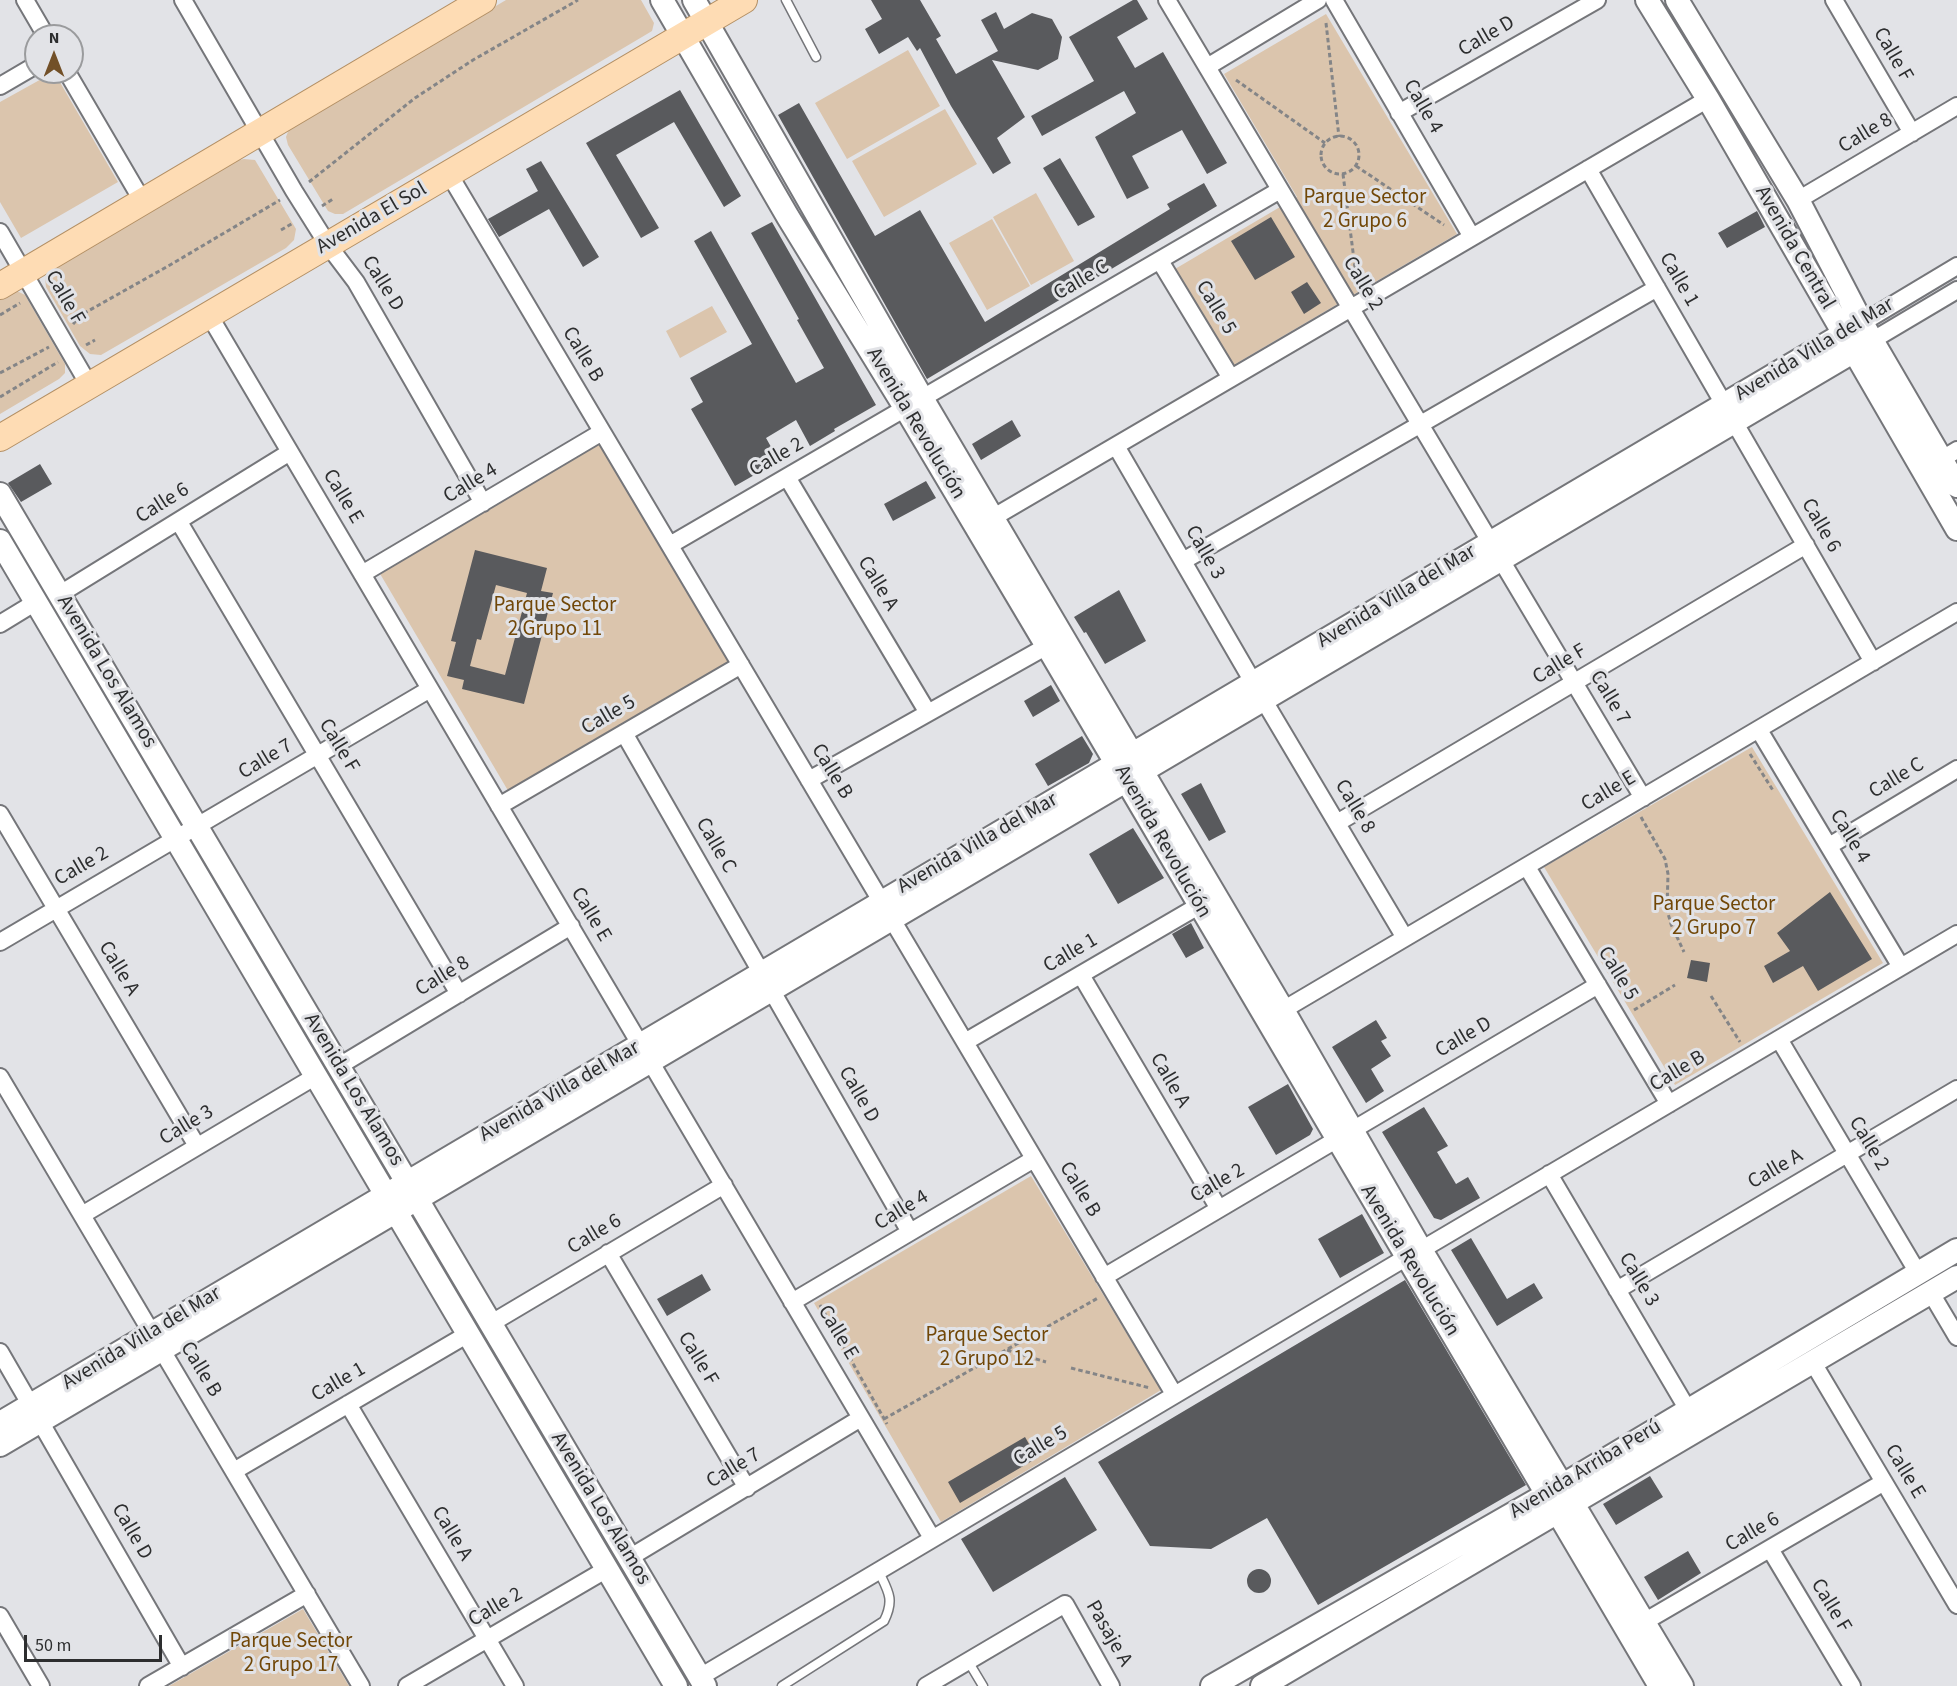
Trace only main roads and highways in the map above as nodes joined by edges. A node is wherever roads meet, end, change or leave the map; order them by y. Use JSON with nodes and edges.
{"nodes":[{"id":1,"x":483,"y":0,"type":"edge"},
{"id":2,"x":744,"y":0,"type":"edge"},
{"id":3,"x":0,"y":286,"type":"edge"},
{"id":4,"x":0,"y":438,"type":"edge"}],
"edges":[{"from":1,"to":3,"type":"main road"},
{"from":2,"to":4,"type":"main road","name":"Avenida El Sol"}]}
